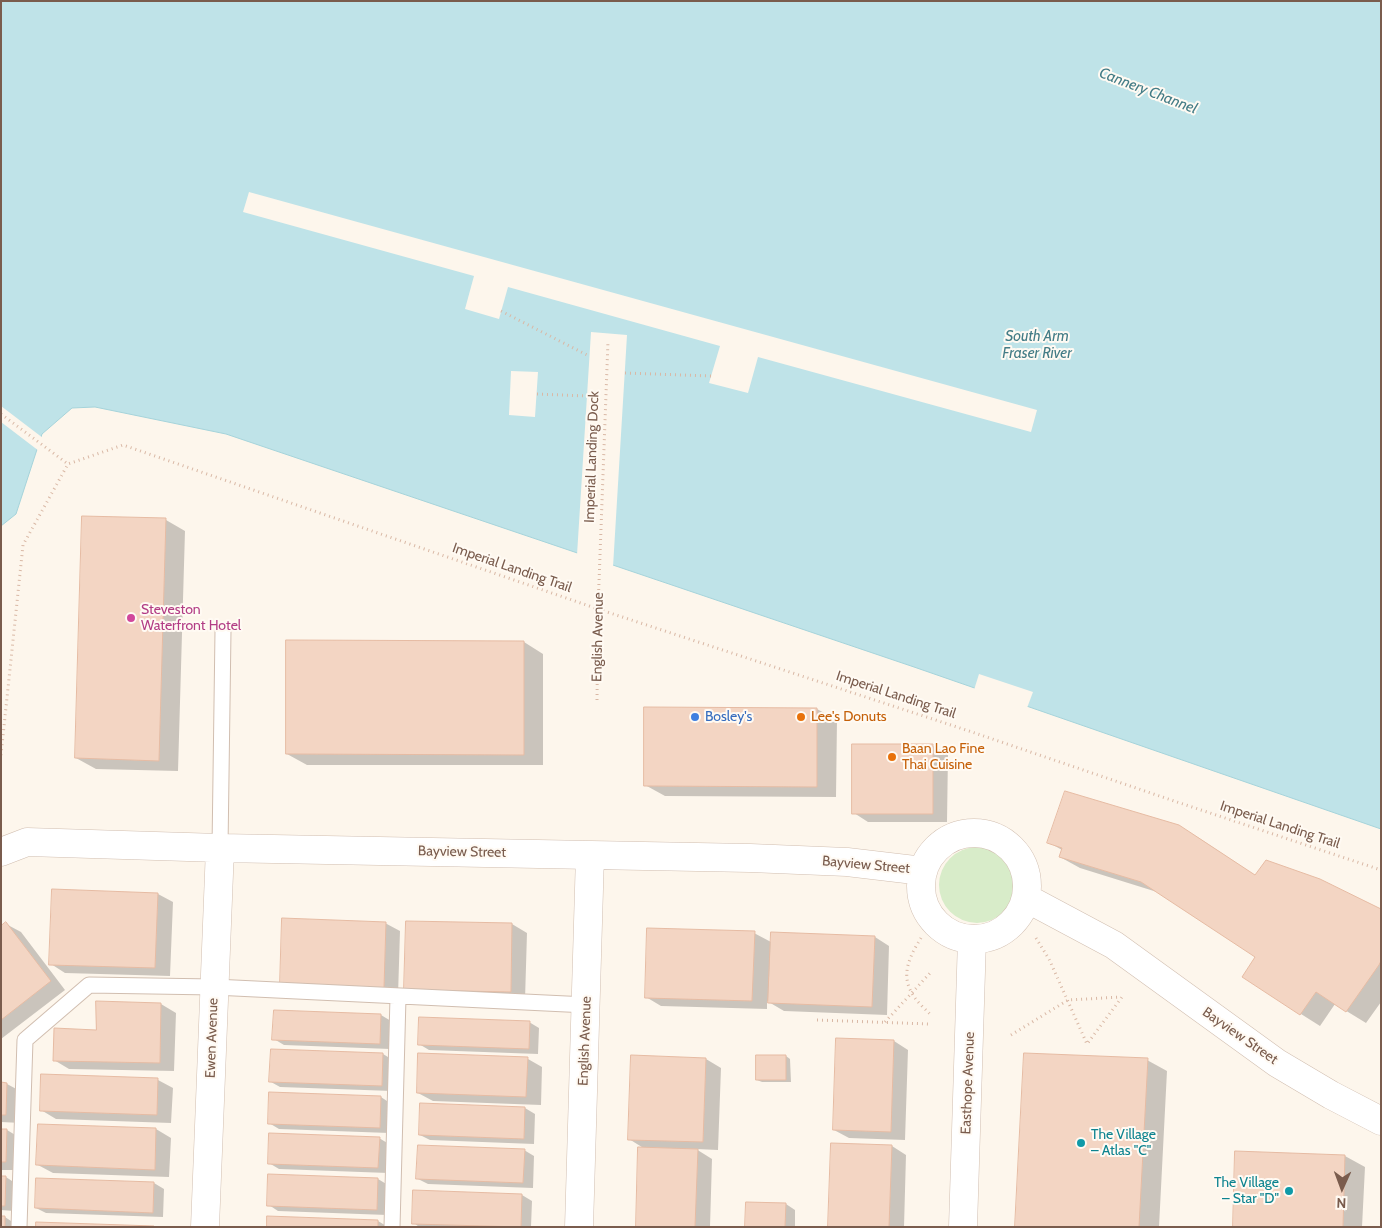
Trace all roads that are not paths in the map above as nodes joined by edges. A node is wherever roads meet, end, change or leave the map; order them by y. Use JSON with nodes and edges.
{"nodes":[{"id":1,"x":223,"y":631,"type":"dead end"},
{"id":2,"x":220,"y":848,"type":"junction"},
{"id":3,"x":1,"y":852,"type":"edge"},
{"id":4,"x":590,"y":855,"type":"junction"},
{"id":5,"x":923,"y":871,"type":"junction"},
{"id":6,"x":1026,"y":898,"type":"junction"},
{"id":7,"x":972,"y":940,"type":"junction"},
{"id":8,"x":214,"y":988,"type":"junction"},
{"id":9,"x":398,"y":997,"type":"junction"},
{"id":10,"x":587,"y":1005,"type":"junction"},
{"id":11,"x":1381,"y":1121,"type":"edge"},
{"id":12,"x":19,"y":1227,"type":"edge"},
{"id":13,"x":205,"y":1227,"type":"edge"},
{"id":14,"x":392,"y":1227,"type":"edge"},
{"id":15,"x":579,"y":1227,"type":"edge"},
{"id":16,"x":963,"y":1227,"type":"edge"}],
"edges":[{"from":1,"to":2,"type":"lane"},
{"from":2,"to":3,"type":"street","name":"Bayview Street"},
{"from":2,"to":4,"type":"street","name":"Bayview Street"},
{"from":2,"to":8,"type":"street","name":"Ewen Avenue"},
{"from":4,"to":5,"type":"street","name":"Bayview Street"},
{"from":4,"to":10,"type":"street","name":"English Avenue"},
{"from":5,"to":6,"type":"street"},
{"from":5,"to":7,"type":"street"},
{"from":6,"to":7,"type":"street"},
{"from":6,"to":11,"type":"street","name":"Bayview Street"},
{"from":7,"to":16,"type":"street","name":"Easthope Avenue"},
{"from":8,"to":9,"type":"lane"},
{"from":8,"to":12,"type":"lane"},
{"from":8,"to":13,"type":"street","name":"Ewen Avenue"},
{"from":9,"to":10,"type":"lane"},
{"from":9,"to":14,"type":"lane"},
{"from":10,"to":15,"type":"street","name":"English Avenue"}]}
